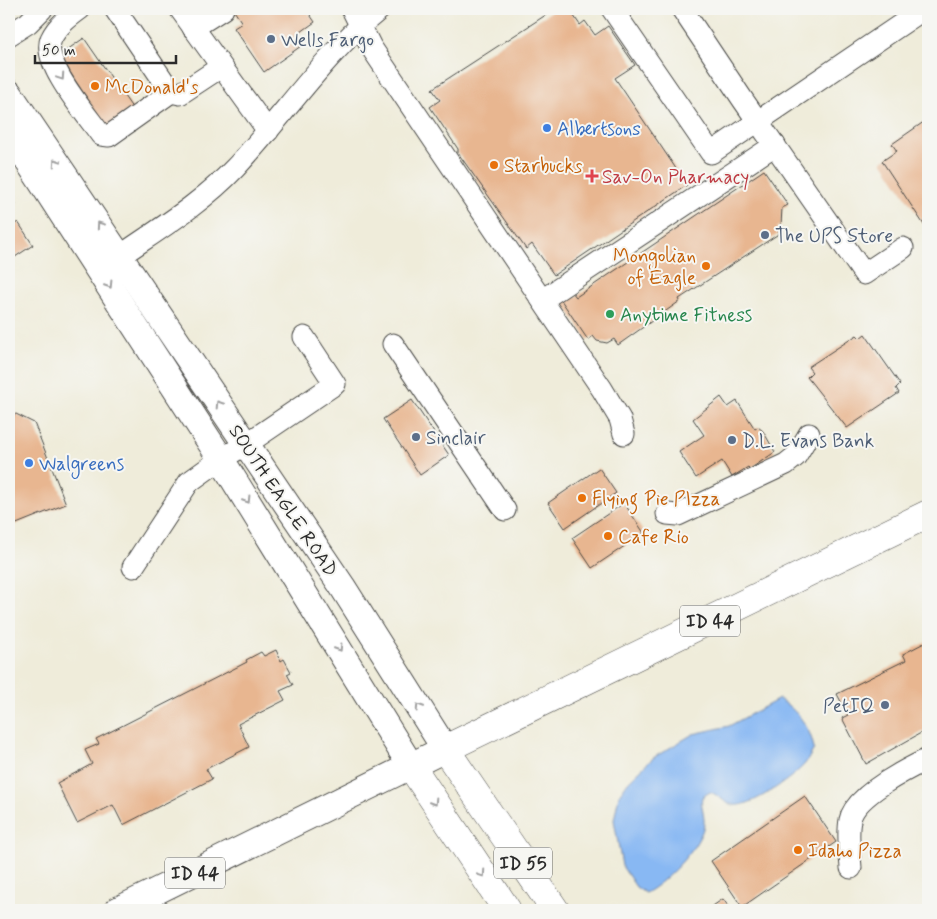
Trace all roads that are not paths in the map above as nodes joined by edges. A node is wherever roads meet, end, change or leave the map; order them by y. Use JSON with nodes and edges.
{"nodes":[{"id":1,"x":42,"y":9,"type":"edge"},
{"id":2,"x":80,"y":9,"type":"edge"},
{"id":3,"x":115,"y":9,"type":"edge"},
{"id":4,"x":180,"y":9,"type":"edge"},
{"id":5,"x":223,"y":9,"type":"edge"},
{"id":6,"x":380,"y":9,"type":"edge"},
{"id":7,"x":612,"y":9,"type":"edge"},
{"id":8,"x":682,"y":9,"type":"edge"},
{"id":9,"x":924,"y":9,"type":"edge"},
{"id":10,"x":356,"y":18,"type":"edge"},
{"id":11,"x":193,"y":28,"type":"junction"},
{"id":12,"x":9,"y":35,"type":"edge"},
{"id":13,"x":221,"y":67,"type":"junction"},
{"id":14,"x":171,"y":92,"type":"junction"},
{"id":15,"x":9,"y":93,"type":"edge"},
{"id":16,"x":758,"y":121,"type":"junction"},
{"id":17,"x":268,"y":131,"type":"junction"},
{"id":18,"x":9,"y":132,"type":"edge"},
{"id":19,"x":775,"y":145,"type":"junction"},
{"id":20,"x":903,"y":248,"type":"dead end"},
{"id":21,"x":120,"y":256,"type":"junction"},
{"id":22,"x":542,"y":300,"type":"junction"},
{"id":23,"x":304,"y":337,"type":"dead end"},
{"id":24,"x":393,"y":344,"type":"dead end"},
{"id":25,"x":624,"y":434,"type":"dead end"},
{"id":26,"x":809,"y":434,"type":"dead end"},
{"id":27,"x":245,"y":445,"type":"junction"},
{"id":28,"x":221,"y":459,"type":"junction"},
{"id":29,"x":505,"y":510,"type":"dead end"},
{"id":30,"x":668,"y":514,"type":"dead end"},
{"id":31,"x":928,"y":514,"type":"edge"},
{"id":32,"x":133,"y":567,"type":"dead end"},
{"id":33,"x":446,"y":748,"type":"junction"},
{"id":34,"x":928,"y":759,"type":"edge"},
{"id":35,"x":411,"y":766,"type":"junction"},
{"id":36,"x":851,"y":868,"type":"dead end"},
{"id":37,"x":118,"y":910,"type":"edge"},
{"id":38,"x":507,"y":910,"type":"edge"},
{"id":39,"x":555,"y":910,"type":"edge"}],
"edges":[{"from":1,"to":12,"type":"street"},
{"from":2,"to":14,"type":"street","one_way":true},
{"from":3,"to":14,"type":"street"},
{"from":4,"to":11,"type":"street"},
{"from":5,"to":11,"type":"street"},
{"from":6,"to":10,"type":"street"},
{"from":7,"to":16,"type":"street"},
{"from":8,"to":16,"type":"street"},
{"from":9,"to":16,"type":"street"},
{"from":10,"to":17,"type":"street"},
{"from":10,"to":22,"type":"street"},
{"from":11,"to":13,"type":"street"},
{"from":13,"to":14,"type":"street"},
{"from":13,"to":17,"type":"street"},
{"from":21,"to":15,"type":"main road","name":"SOUTH EAGLE ROAD","one_way":true},
{"from":16,"to":19,"type":"street"},
{"from":17,"to":21,"type":"street"},
{"from":18,"to":28,"type":"main road","name":"SOUTH EAGLE ROAD","one_way":true},
{"from":19,"to":20,"type":"street"},
{"from":19,"to":22,"type":"street"},
{"from":27,"to":21,"type":"main road","name":"SOUTH EAGLE ROAD","one_way":true},
{"from":22,"to":25,"type":"street"},
{"from":23,"to":27,"type":"street"},
{"from":24,"to":29,"type":"street"},
{"from":26,"to":30,"type":"street"},
{"from":27,"to":28,"type":"street"},
{"from":33,"to":27,"type":"main road","name":"SOUTH EAGLE ROAD","one_way":true},
{"from":28,"to":32,"type":"street"},
{"from":28,"to":35,"type":"main road","name":"SOUTH EAGLE ROAD","one_way":true},
{"from":31,"to":33,"type":"highway","number":"ID 44"},
{"from":33,"to":35,"type":"main road","number":"ID 44"},
{"from":33,"to":39,"type":"highway","name":"SOUTH EAGLE ROAD","number":"ID 55"},
{"from":34,"to":36,"type":"street"},
{"from":35,"to":37,"type":"main road","number":"ID 44"},
{"from":35,"to":38,"type":"highway","name":"SOUTH EAGLE ROAD","number":"ID 55","one_way":true}]}
